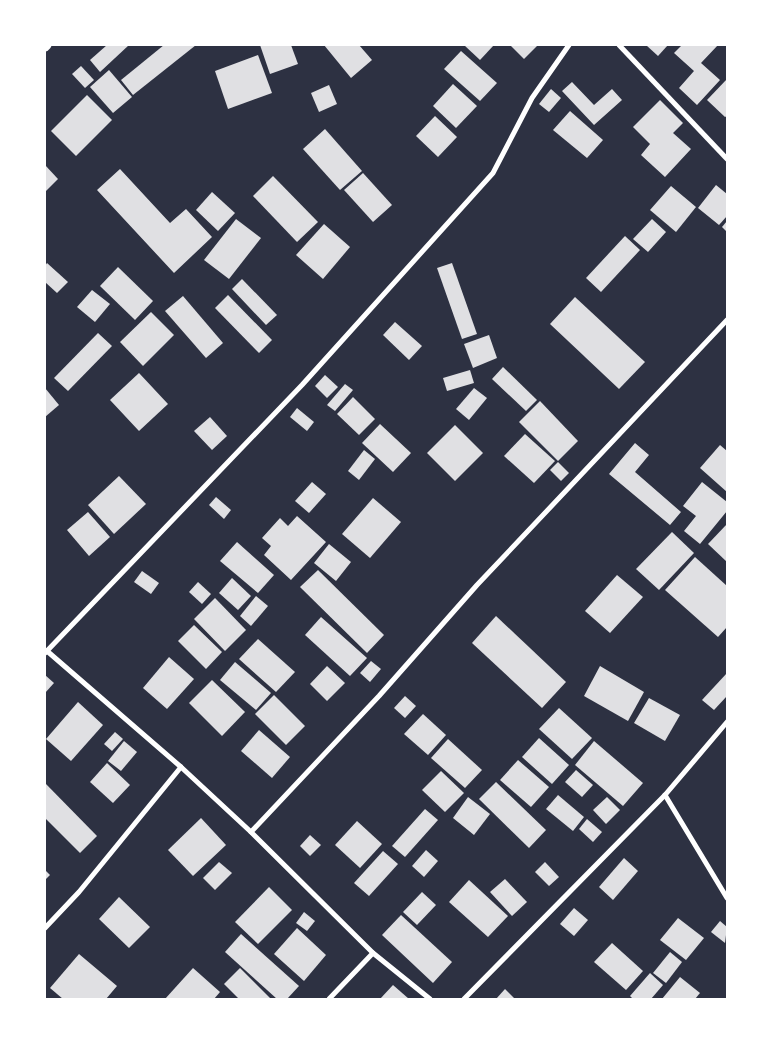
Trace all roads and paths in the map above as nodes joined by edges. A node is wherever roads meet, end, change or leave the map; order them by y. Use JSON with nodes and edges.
{"nodes":[{"id":1,"x":569,"y":45,"type":"edge"},
{"id":2,"x":619,"y":45,"type":"edge"},
{"id":3,"x":727,"y":159,"type":"edge"},
{"id":4,"x":727,"y":320,"type":"edge"},
{"id":5,"x":46,"y":652,"type":"edge"},
{"id":6,"x":727,"y":722,"type":"edge"},
{"id":7,"x":181,"y":767,"type":"junction"},
{"id":8,"x":665,"y":794,"type":"junction"},
{"id":9,"x":251,"y":832,"type":"junction"},
{"id":10,"x":727,"y":898,"type":"edge"},
{"id":11,"x":45,"y":928,"type":"edge"},
{"id":12,"x":373,"y":953,"type":"junction"},
{"id":13,"x":329,"y":999,"type":"edge"},
{"id":14,"x":430,"y":999,"type":"edge"},
{"id":15,"x":464,"y":999,"type":"edge"}],
"edges":[{"from":1,"to":5,"type":"street"},
{"from":2,"to":3,"type":"street"},
{"from":4,"to":9,"type":"street"},
{"from":5,"to":7,"type":"street"},
{"from":6,"to":8,"type":"street"},
{"from":7,"to":9,"type":"street"},
{"from":7,"to":11,"type":"street"},
{"from":8,"to":10,"type":"street"},
{"from":8,"to":15,"type":"street"},
{"from":9,"to":12,"type":"street"},
{"from":12,"to":13,"type":"street"},
{"from":12,"to":14,"type":"street"}]}
